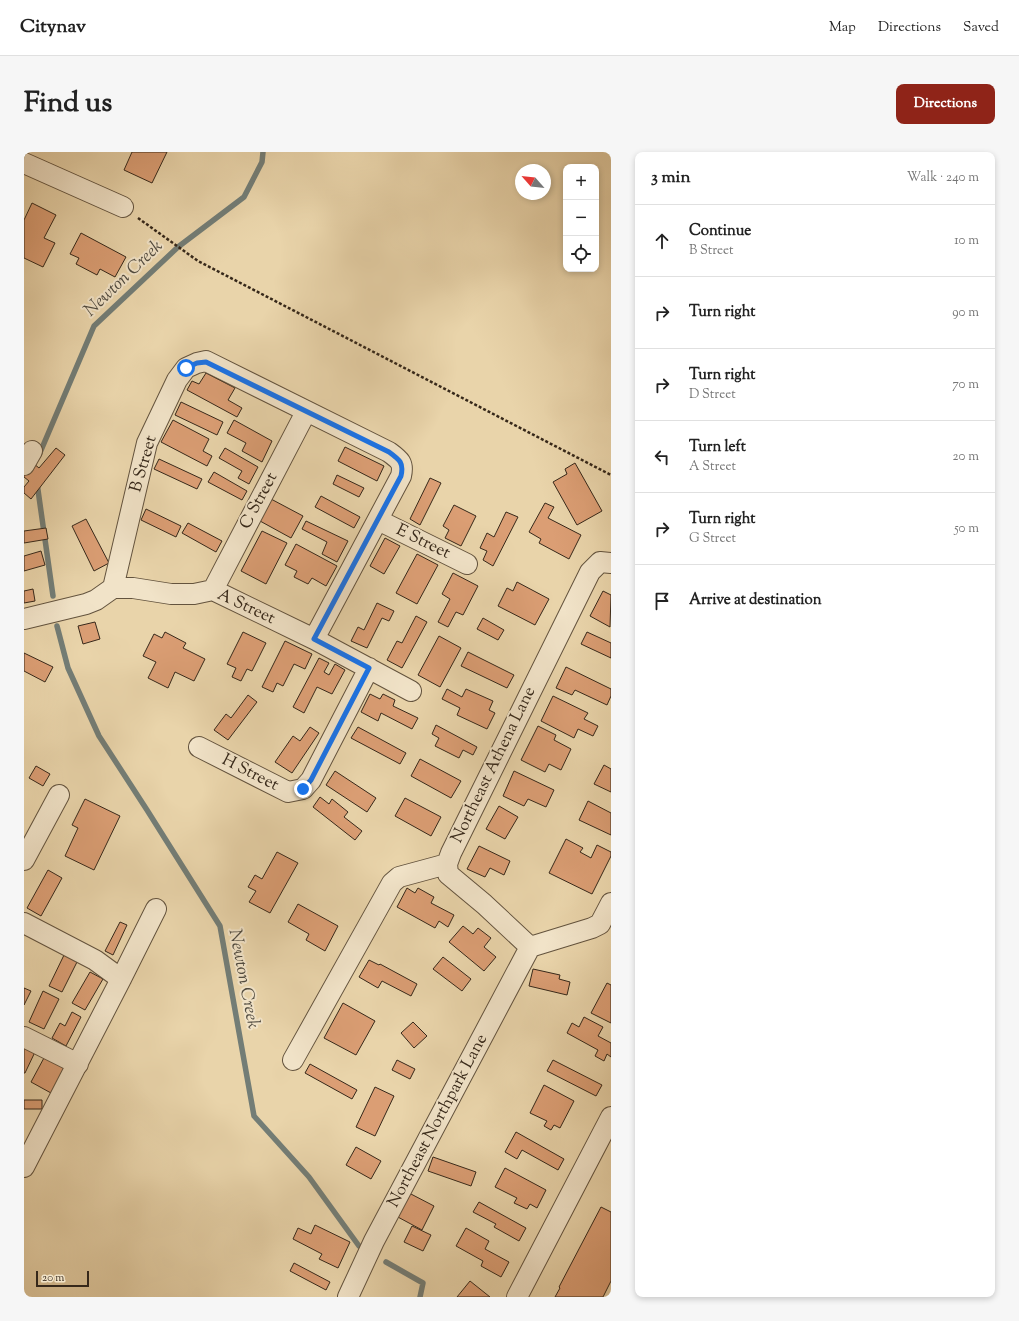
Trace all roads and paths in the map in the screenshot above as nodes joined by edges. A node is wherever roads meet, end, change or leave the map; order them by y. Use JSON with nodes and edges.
{"nodes":[{"id":1,"x":24,"y":163,"type":"edge"},
{"id":2,"x":123,"y":207,"type":"joint"},
{"id":3,"x":306,"y":412,"type":"junction"},
{"id":4,"x":611,"y":475,"type":"edge"},
{"id":5,"x":378,"y":520,"type":"junction"},
{"id":6,"x":606,"y":563,"type":"edge"},
{"id":7,"x":468,"y":564,"type":"dead end"},
{"id":8,"x":112,"y":588,"type":"junction"},
{"id":9,"x":213,"y":590,"type":"junction"},
{"id":10,"x":24,"y":619,"type":"edge"},
{"id":11,"x":314,"y":639,"type":"junction"},
{"id":12,"x":369,"y":668,"type":"junction"},
{"id":13,"x":411,"y":691,"type":"dead end"},
{"id":14,"x":199,"y":746,"type":"dead end"},
{"id":15,"x":59,"y":795,"type":"dead end"},
{"id":16,"x":24,"y":860,"type":"edge"},
{"id":17,"x":447,"y":864,"type":"junction"},
{"id":18,"x":611,"y":903,"type":"edge"},
{"id":19,"x":156,"y":909,"type":"dead end"},
{"id":20,"x":24,"y":923,"type":"edge"},
{"id":21,"x":530,"y":947,"type":"junction"},
{"id":22,"x":122,"y":979,"type":"junction"},
{"id":23,"x":24,"y":1037,"type":"edge"},
{"id":24,"x":293,"y":1060,"type":"dead end"},
{"id":25,"x":78,"y":1064,"type":"junction"},
{"id":26,"x":611,"y":1117,"type":"edge"},
{"id":27,"x":24,"y":1167,"type":"edge"},
{"id":28,"x":348,"y":1297,"type":"edge"},
{"id":29,"x":517,"y":1297,"type":"edge"}],
"edges":[{"from":1,"to":2,"type":"street"},
{"from":2,"to":4,"type":"path"},
{"from":3,"to":5,"type":"street"},
{"from":3,"to":8,"type":"street","name":"B Street"},
{"from":3,"to":9,"type":"street","name":"C Street"},
{"from":5,"to":7,"type":"street","name":"E Street"},
{"from":5,"to":11,"type":"street"},
{"from":6,"to":17,"type":"street","name":"Northeast Athena Lane"},
{"from":8,"to":9,"type":"street","name":"A Street"},
{"from":8,"to":10,"type":"street"},
{"from":9,"to":11,"type":"street","name":"A Street"},
{"from":11,"to":12,"type":"street","name":"A Street"},
{"from":12,"to":13,"type":"street","name":"A Street"},
{"from":12,"to":14,"type":"street","name":"H Street"},
{"from":15,"to":16,"type":"street"},
{"from":17,"to":21,"type":"street","name":"Northeast Athena Lane"},
{"from":17,"to":24,"type":"street"},
{"from":18,"to":21,"type":"street"},
{"from":19,"to":22,"type":"street"},
{"from":20,"to":22,"type":"street"},
{"from":21,"to":28,"type":"street","name":"Northeast Northpark Lane"},
{"from":22,"to":25,"type":"street"},
{"from":23,"to":25,"type":"street"},
{"from":25,"to":27,"type":"street"},
{"from":26,"to":29,"type":"street"}]}
